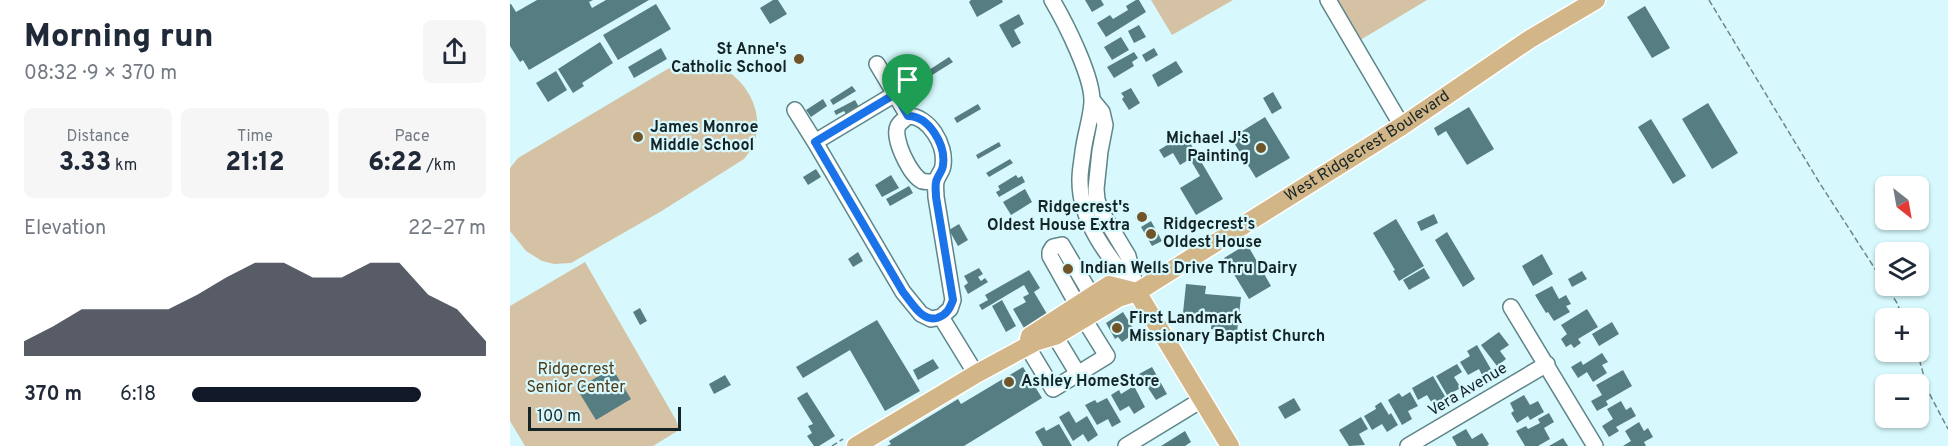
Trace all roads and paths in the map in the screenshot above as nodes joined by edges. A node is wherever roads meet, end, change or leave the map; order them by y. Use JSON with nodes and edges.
{"nodes":[{"id":1,"x":1052,"y":0,"type":"edge"},
{"id":2,"x":1328,"y":0,"type":"edge"},
{"id":3,"x":1596,"y":0,"type":"edge"},
{"id":4,"x":1709,"y":0,"type":"edge"},
{"id":5,"x":877,"y":64,"type":"dead end"},
{"id":6,"x":895,"y":94,"type":"junction"},
{"id":7,"x":795,"y":110,"type":"dead end"},
{"id":8,"x":908,"y":116,"type":"junction"},
{"id":9,"x":1402,"y":126,"type":"junction"},
{"id":10,"x":815,"y":142,"type":"junction"},
{"id":11,"x":936,"y":182,"type":"junction"},
{"id":12,"x":1062,"y":245,"type":"dead end"},
{"id":13,"x":1137,"y":292,"type":"junction"},
{"id":14,"x":1087,"y":304,"type":"junction"},
{"id":15,"x":1510,"y":307,"type":"dead end"},
{"id":16,"x":1899,"y":308,"type":"edge"},
{"id":17,"x":941,"y":317,"type":"junction"},
{"id":18,"x":1055,"y":336,"type":"junction"},
{"id":19,"x":1027,"y":346,"type":"junction"},
{"id":20,"x":1920,"y":362,"type":"edge"},
{"id":21,"x":1547,"y":364,"type":"junction"},
{"id":22,"x":976,"y":374,"type":"junction"},
{"id":23,"x":1078,"y":374,"type":"junction"},
{"id":24,"x":1203,"y":399,"type":"junction"},
{"id":25,"x":1948,"y":429,"type":"edge"},
{"id":26,"x":1415,"y":444,"type":"edge"},
{"id":27,"x":1129,"y":445,"type":"edge"},
{"id":28,"x":856,"y":446,"type":"edge"},
{"id":29,"x":1230,"y":446,"type":"edge"},
{"id":30,"x":1594,"y":446,"type":"edge"}],
"edges":[{"from":1,"to":13,"type":"street"},
{"from":2,"to":9,"type":"street"},
{"from":3,"to":9,"type":"main road","name":"West Ridgecrest Boulevard"},
{"from":4,"to":16,"type":"path"},
{"from":5,"to":6,"type":"street"},
{"from":6,"to":8,"type":"street"},
{"from":6,"to":10,"type":"street"},
{"from":7,"to":10,"type":"street"},
{"from":8,"to":11,"type":"street"},
{"from":8,"to":11,"type":"street"},
{"from":9,"to":13,"type":"main road","name":"West Ridgecrest Boulevard"},
{"from":10,"to":17,"type":"street"},
{"from":11,"to":17,"type":"street"},
{"from":12,"to":14,"type":"street"},
{"from":13,"to":14,"type":"main road","name":"West Ridgecrest Boulevard"},
{"from":13,"to":14,"type":"main road","name":"West Ridgecrest Boulevard"},
{"from":13,"to":24,"type":"main road"},
{"from":14,"to":18,"type":"main road","name":"West Ridgecrest Boulevard"},
{"from":14,"to":19,"type":"main road","name":"West Ridgecrest Boulevard"},
{"from":14,"to":23,"type":"street"},
{"from":15,"to":21,"type":"street"},
{"from":17,"to":22,"type":"street"},
{"from":18,"to":19,"type":"main road","name":"West Ridgecrest Boulevard"},
{"from":18,"to":23,"type":"street"},
{"from":19,"to":22,"type":"main road","name":"West Ridgecrest Boulevard"},
{"from":19,"to":23,"type":"street"},
{"from":20,"to":25,"type":"path"},
{"from":21,"to":26,"type":"street","name":"Vera Avenue"},
{"from":21,"to":30,"type":"street"},
{"from":22,"to":28,"type":"main road","name":"West Ridgecrest Boulevard"},
{"from":24,"to":27,"type":"street"},
{"from":24,"to":29,"type":"main road"}]}
